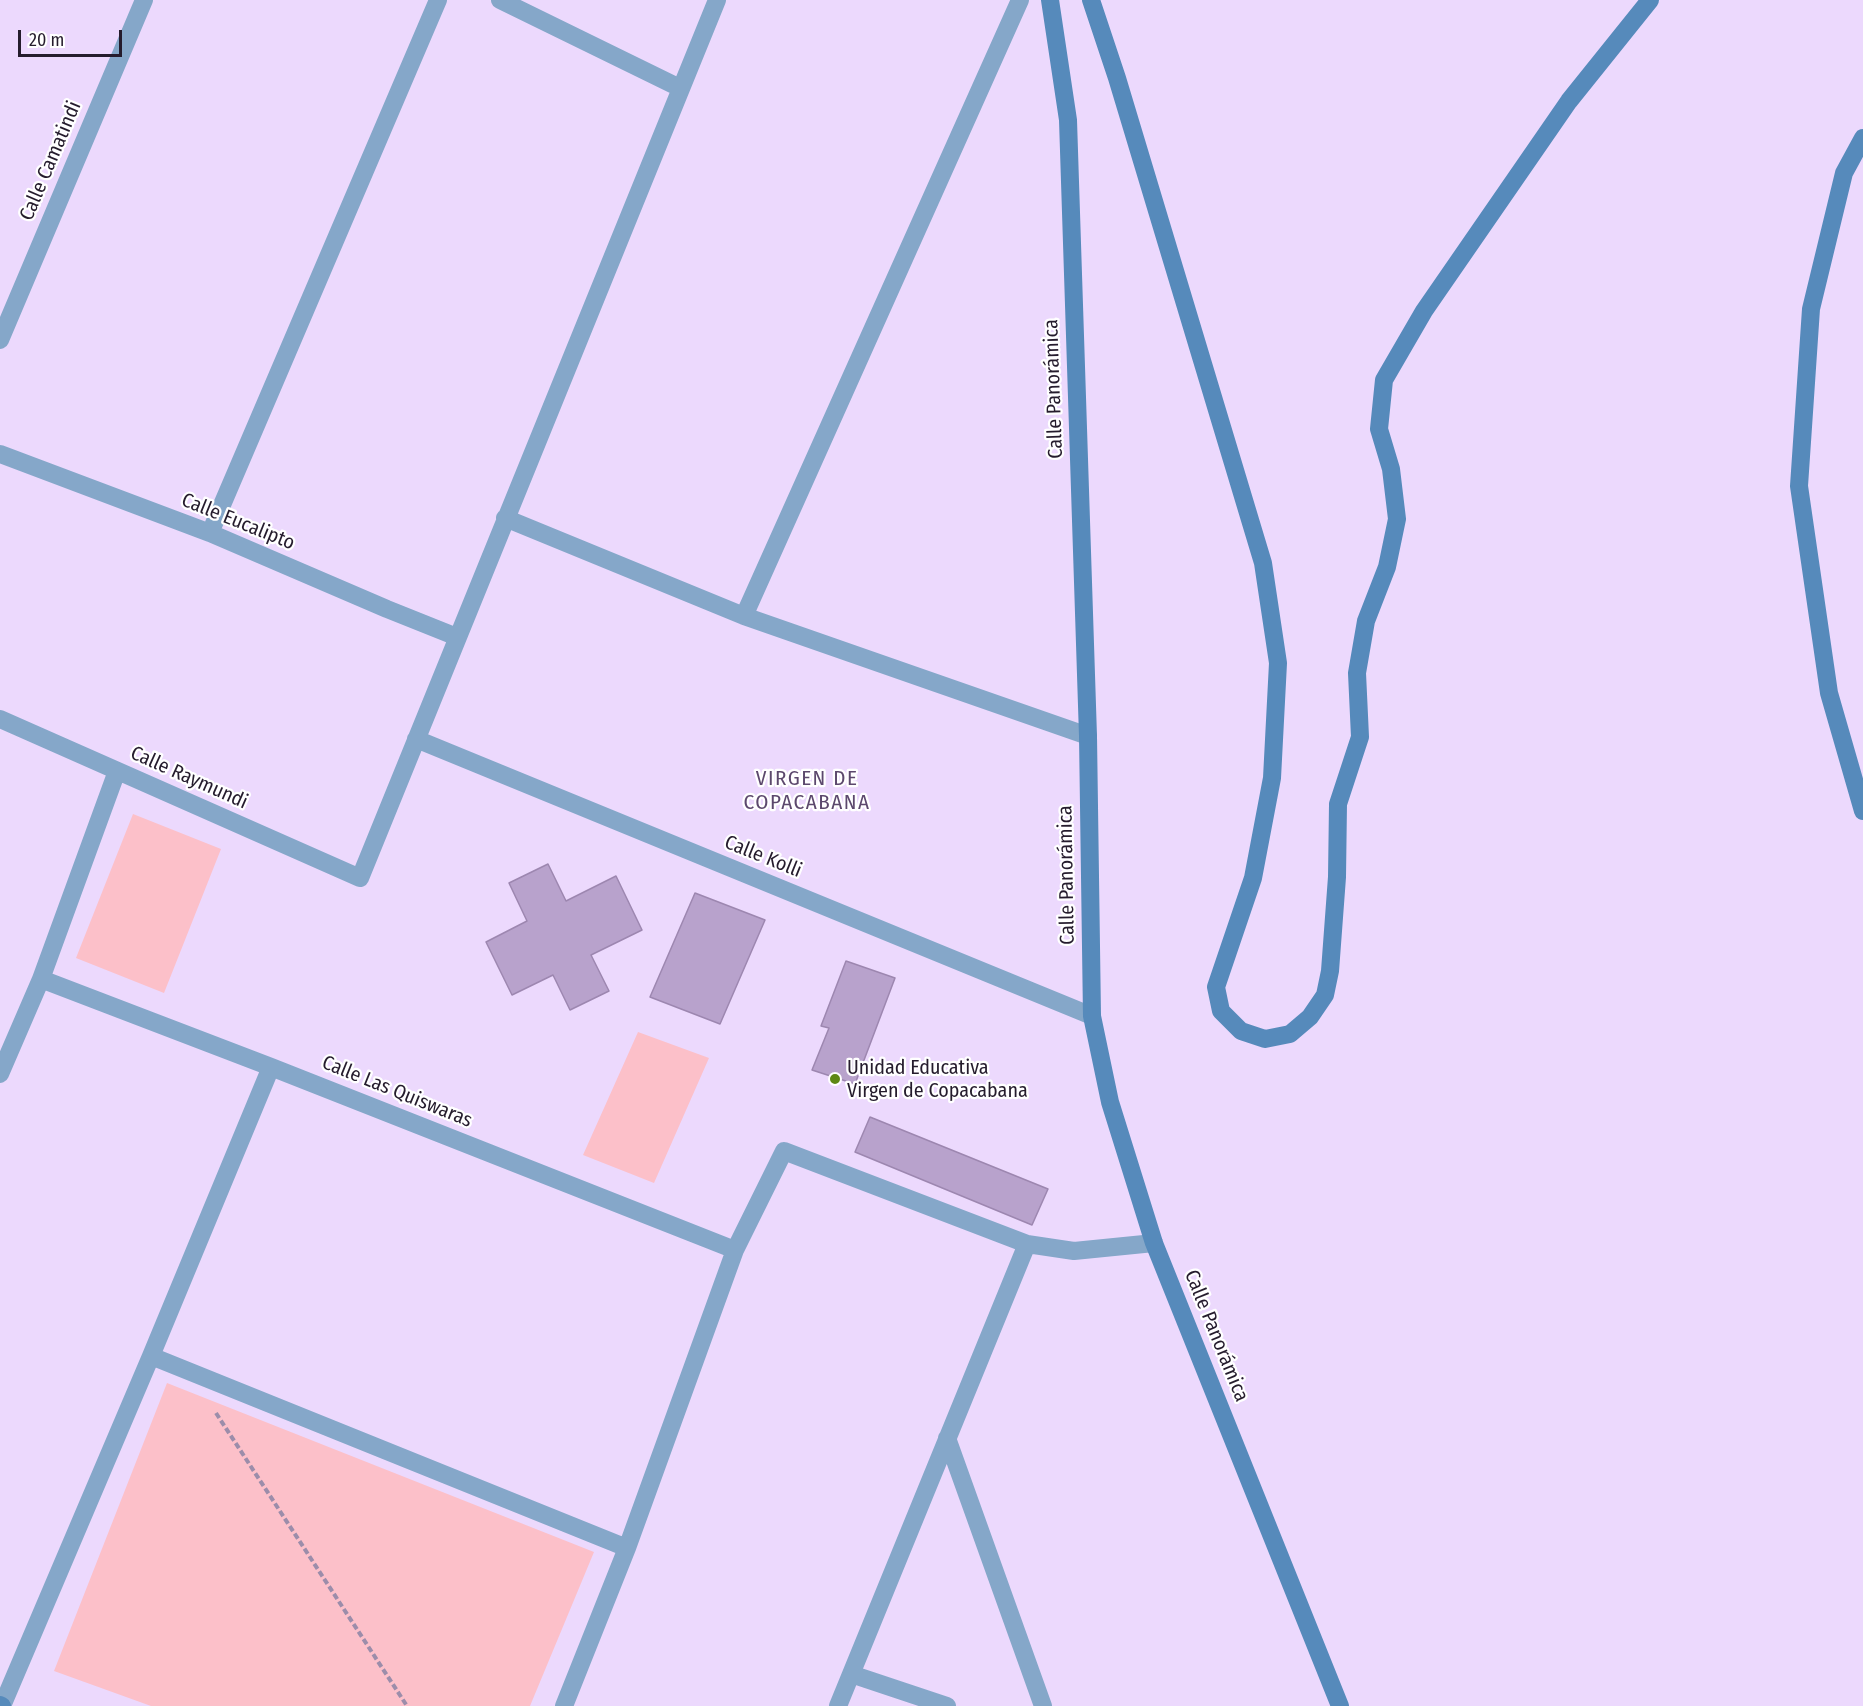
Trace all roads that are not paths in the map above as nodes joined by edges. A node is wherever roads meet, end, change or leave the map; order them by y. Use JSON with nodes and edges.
{"nodes":[{"id":1,"x":144,"y":0,"type":"edge"},
{"id":2,"x":438,"y":0,"type":"edge"},
{"id":3,"x":500,"y":0,"type":"edge"},
{"id":4,"x":717,"y":0,"type":"edge"},
{"id":5,"x":1020,"y":0,"type":"edge"},
{"id":6,"x":1050,"y":0,"type":"edge"},
{"id":7,"x":1091,"y":0,"type":"edge"},
{"id":8,"x":1650,"y":0,"type":"edge"},
{"id":9,"x":680,"y":88,"type":"junction"},
{"id":10,"x":1863,"y":138,"type":"edge"},
{"id":11,"x":6,"y":308,"type":"edge"},
{"id":12,"x":0,"y":340,"type":"edge"},
{"id":13,"x":0,"y":454,"type":"edge"},
{"id":14,"x":505,"y":518,"type":"junction"},
{"id":15,"x":210,"y":532,"type":"junction"},
{"id":16,"x":744,"y":616,"type":"junction"},
{"id":17,"x":457,"y":637,"type":"junction"},
{"id":18,"x":0,"y":719,"type":"edge"},
{"id":19,"x":1088,"y":736,"type":"junction"},
{"id":20,"x":416,"y":739,"type":"junction"},
{"id":21,"x":117,"y":771,"type":"junction"},
{"id":22,"x":1863,"y":811,"type":"edge"},
{"id":23,"x":41,"y":979,"type":"junction"},
{"id":24,"x":1092,"y":1016,"type":"junction"},
{"id":25,"x":271,"y":1067,"type":"junction"},
{"id":26,"x":0,"y":1074,"type":"edge"},
{"id":27,"x":1154,"y":1243,"type":"junction"},
{"id":28,"x":1027,"y":1244,"type":"junction"},
{"id":29,"x":735,"y":1250,"type":"junction"},
{"id":30,"x":151,"y":1356,"type":"junction"},
{"id":31,"x":946,"y":1437,"type":"junction"},
{"id":32,"x":627,"y":1548,"type":"junction"},
{"id":33,"x":851,"y":1674,"type":"junction"},
{"id":34,"x":1,"y":1706,"type":"edge"},
{"id":35,"x":564,"y":1706,"type":"edge"},
{"id":36,"x":838,"y":1706,"type":"edge"},
{"id":37,"x":947,"y":1706,"type":"edge"},
{"id":38,"x":1043,"y":1706,"type":"edge"},
{"id":39,"x":1340,"y":1706,"type":"edge"}],
"edges":[{"from":1,"to":11,"type":"street","name":"Calle Camatindi"},
{"from":2,"to":15,"type":"street"},
{"from":3,"to":9,"type":"street"},
{"from":4,"to":9,"type":"street"},
{"from":5,"to":16,"type":"street"},
{"from":6,"to":19,"type":"street","name":"Calle Panorámica"},
{"from":7,"to":8,"type":"street"},
{"from":9,"to":14,"type":"street"},
{"from":10,"to":22,"type":"street"},
{"from":11,"to":12,"type":"street","name":"Calle Camatindi"},
{"from":13,"to":15,"type":"street","name":"Calle Eucalipto"},
{"from":14,"to":16,"type":"street"},
{"from":14,"to":17,"type":"street"},
{"from":15,"to":17,"type":"street","name":"Calle Eucalipto"},
{"from":16,"to":19,"type":"street"},
{"from":17,"to":20,"type":"street"},
{"from":18,"to":21,"type":"street","name":"Calle Raymundi"},
{"from":19,"to":24,"type":"street","name":"Calle Panorámica"},
{"from":20,"to":21,"type":"street","name":"Calle Raymundi"},
{"from":20,"to":24,"type":"street","name":"Calle Kolli"},
{"from":21,"to":23,"type":"street"},
{"from":23,"to":25,"type":"street","name":"Calle Las Quiswaras"},
{"from":23,"to":26,"type":"street"},
{"from":24,"to":27,"type":"street","name":"Calle Panorámica"},
{"from":25,"to":29,"type":"street","name":"Calle Las Quiswaras"},
{"from":25,"to":30,"type":"street"},
{"from":27,"to":28,"type":"street"},
{"from":27,"to":39,"type":"street","name":"Calle Panorámica"},
{"from":28,"to":29,"type":"street"},
{"from":28,"to":31,"type":"street"},
{"from":29,"to":32,"type":"street"},
{"from":30,"to":32,"type":"street"},
{"from":30,"to":34,"type":"street"},
{"from":31,"to":33,"type":"street"},
{"from":31,"to":38,"type":"street"},
{"from":32,"to":35,"type":"street"},
{"from":33,"to":36,"type":"street"},
{"from":33,"to":37,"type":"street"}]}
